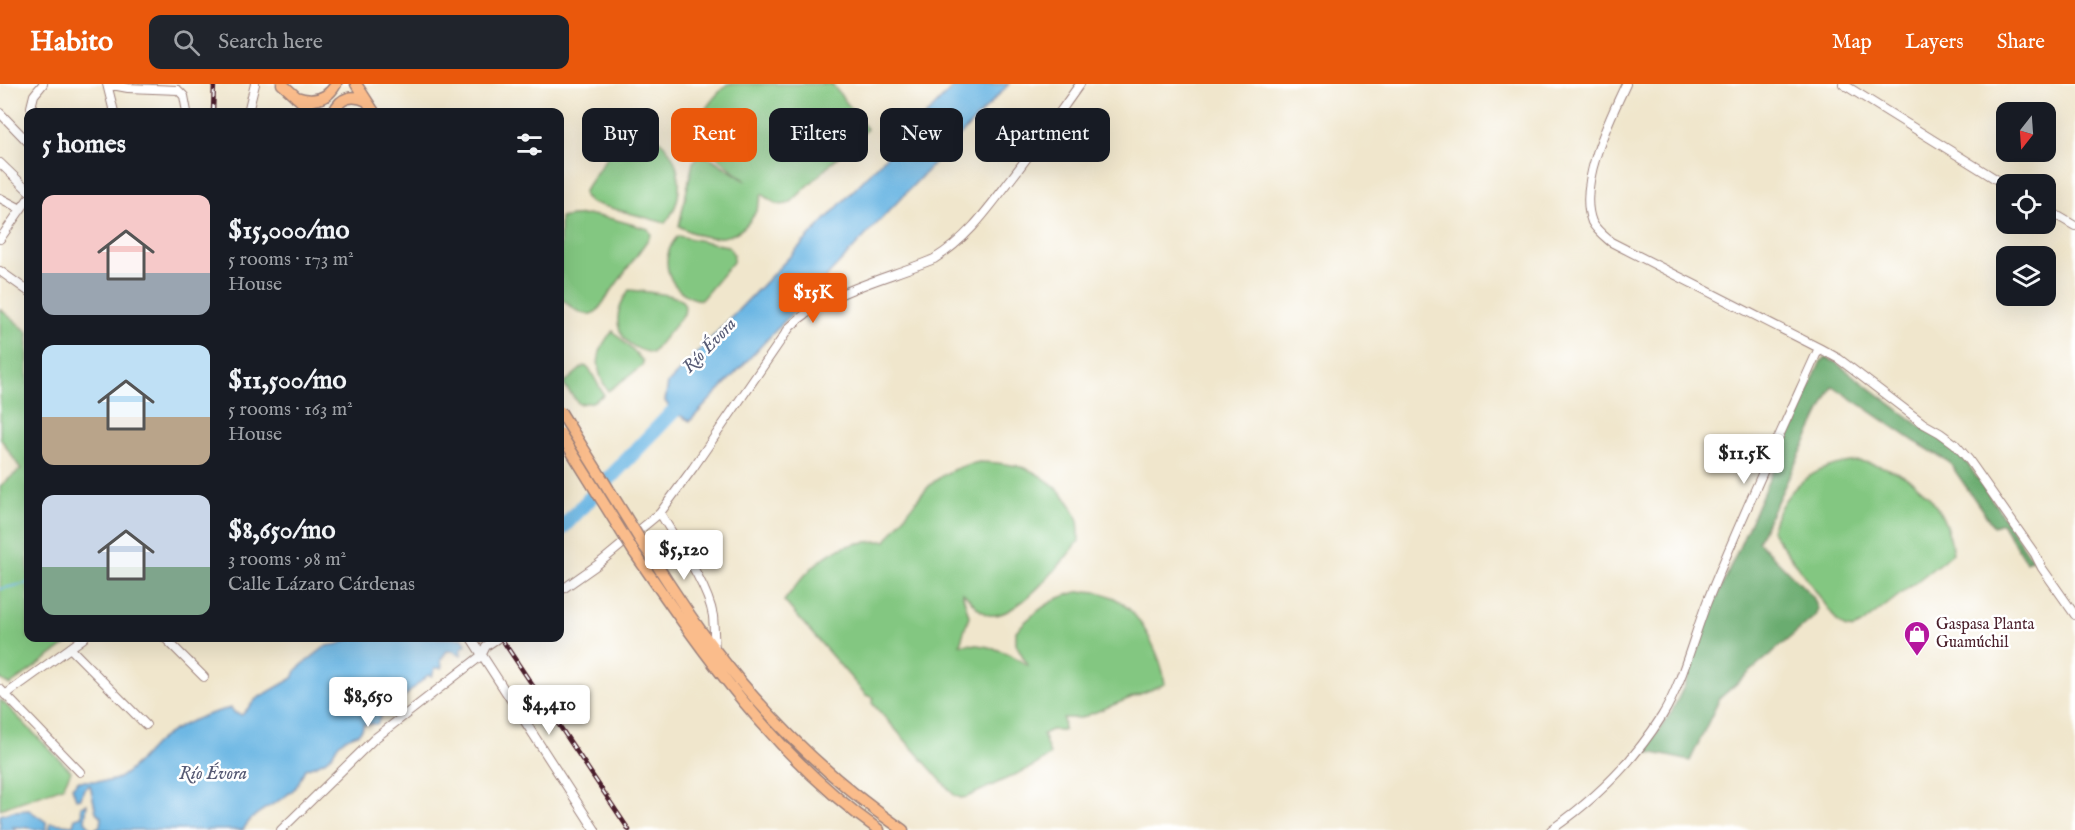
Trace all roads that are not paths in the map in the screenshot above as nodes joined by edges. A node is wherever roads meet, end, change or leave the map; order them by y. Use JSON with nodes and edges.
{"nodes":[{"id":1,"x":43,"y":84,"type":"edge"},
{"id":2,"x":107,"y":84,"type":"edge"},
{"id":3,"x":255,"y":84,"type":"edge"},
{"id":4,"x":282,"y":84,"type":"edge"},
{"id":5,"x":336,"y":84,"type":"edge"},
{"id":6,"x":356,"y":84,"type":"edge"},
{"id":7,"x":1080,"y":84,"type":"edge"},
{"id":8,"x":1626,"y":84,"type":"edge"},
{"id":9,"x":1843,"y":84,"type":"edge"},
{"id":10,"x":171,"y":87,"type":"edge"},
{"id":11,"x":296,"y":97,"type":"junction"},
{"id":12,"x":367,"y":101,"type":"junction"},
{"id":13,"x":31,"y":107,"type":"dead end"},
{"id":14,"x":113,"y":108,"type":"edge"},
{"id":15,"x":186,"y":108,"type":"edge"},
{"id":16,"x":249,"y":108,"type":"edge"},
{"id":17,"x":308,"y":108,"type":"edge"},
{"id":18,"x":336,"y":108,"type":"edge"},
{"id":19,"x":371,"y":108,"type":"edge"},
{"id":20,"x":0,"y":113,"type":"edge"},
{"id":21,"x":24,"y":138,"type":"edge"},
{"id":22,"x":0,"y":163,"type":"edge"},
{"id":23,"x":1996,"y":179,"type":"edge"},
{"id":24,"x":24,"y":186,"type":"edge"},
{"id":25,"x":0,"y":198,"type":"edge"},
{"id":26,"x":24,"y":205,"type":"edge"},
{"id":27,"x":21,"y":209,"type":"junction"},
{"id":28,"x":2056,"y":215,"type":"edge"},
{"id":29,"x":2075,"y":226,"type":"edge"},
{"id":30,"x":0,"y":239,"type":"edge"},
{"id":31,"x":0,"y":271,"type":"edge"},
{"id":32,"x":24,"y":288,"type":"edge"},
{"id":33,"x":1819,"y":348,"type":"junction"},
{"id":34,"x":564,"y":417,"type":"edge"},
{"id":35,"x":564,"y":439,"type":"edge"},
{"id":36,"x":660,"y":513,"type":"junction"},
{"id":37,"x":564,"y":588,"type":"edge"},
{"id":38,"x":2075,"y":615,"type":"edge"},
{"id":39,"x":78,"y":642,"type":"edge"},
{"id":40,"x":169,"y":642,"type":"edge"},
{"id":41,"x":473,"y":642,"type":"edge"},
{"id":42,"x":492,"y":642,"type":"edge"},
{"id":43,"x":70,"y":648,"type":"junction"},
{"id":44,"x":715,"y":649,"type":"junction"},
{"id":45,"x":481,"y":656,"type":"junction"},
{"id":46,"x":204,"y":677,"type":"dead end"},
{"id":47,"x":3,"y":692,"type":"edge"},
{"id":48,"x":146,"y":724,"type":"dead end"},
{"id":49,"x":80,"y":772,"type":"dead end"},
{"id":50,"x":291,"y":821,"type":"junction"},
{"id":51,"x":280,"y":830,"type":"edge"},
{"id":52,"x":296,"y":830,"type":"edge"},
{"id":53,"x":595,"y":830,"type":"edge"},
{"id":54,"x":879,"y":830,"type":"edge"},
{"id":55,"x":903,"y":830,"type":"edge"},
{"id":56,"x":1551,"y":830,"type":"edge"}],
"edges":[{"from":1,"to":13,"type":"street"},
{"from":2,"to":10,"type":"street"},
{"from":2,"to":14,"type":"street"},
{"from":3,"to":16,"type":"street"},
{"from":4,"to":11,"type":"main road"},
{"from":5,"to":11,"type":"main road"},
{"from":6,"to":12,"type":"main road"},
{"from":7,"to":36,"type":"street"},
{"from":8,"to":33,"type":"street"},
{"from":9,"to":23,"type":"street"},
{"from":10,"to":15,"type":"street"},
{"from":11,"to":17,"type":"main road"},
{"from":12,"to":18,"type":"main road"},
{"from":12,"to":19,"type":"main road"},
{"from":20,"to":21,"type":"street"},
{"from":22,"to":24,"type":"street"},
{"from":25,"to":27,"type":"street"},
{"from":26,"to":27,"type":"street"},
{"from":27,"to":30,"type":"street"},
{"from":28,"to":29,"type":"street"},
{"from":31,"to":32,"type":"street"},
{"from":33,"to":38,"type":"street"},
{"from":33,"to":56,"type":"street"},
{"from":34,"to":44,"type":"main road","bridge":true},
{"from":35,"to":54,"type":"main road","bridge":true},
{"from":36,"to":37,"type":"street"},
{"from":36,"to":44,"type":"street"},
{"from":39,"to":43,"type":"street"},
{"from":40,"to":46,"type":"street"},
{"from":41,"to":45,"type":"street"},
{"from":42,"to":45,"type":"street"},
{"from":43,"to":47,"type":"street"},
{"from":43,"to":48,"type":"street"},
{"from":44,"to":55,"type":"main road"},
{"from":45,"to":50,"type":"street"},
{"from":45,"to":53,"type":"street"},
{"from":47,"to":49,"type":"street"},
{"from":50,"to":51,"type":"street"},
{"from":50,"to":52,"type":"street"}]}
